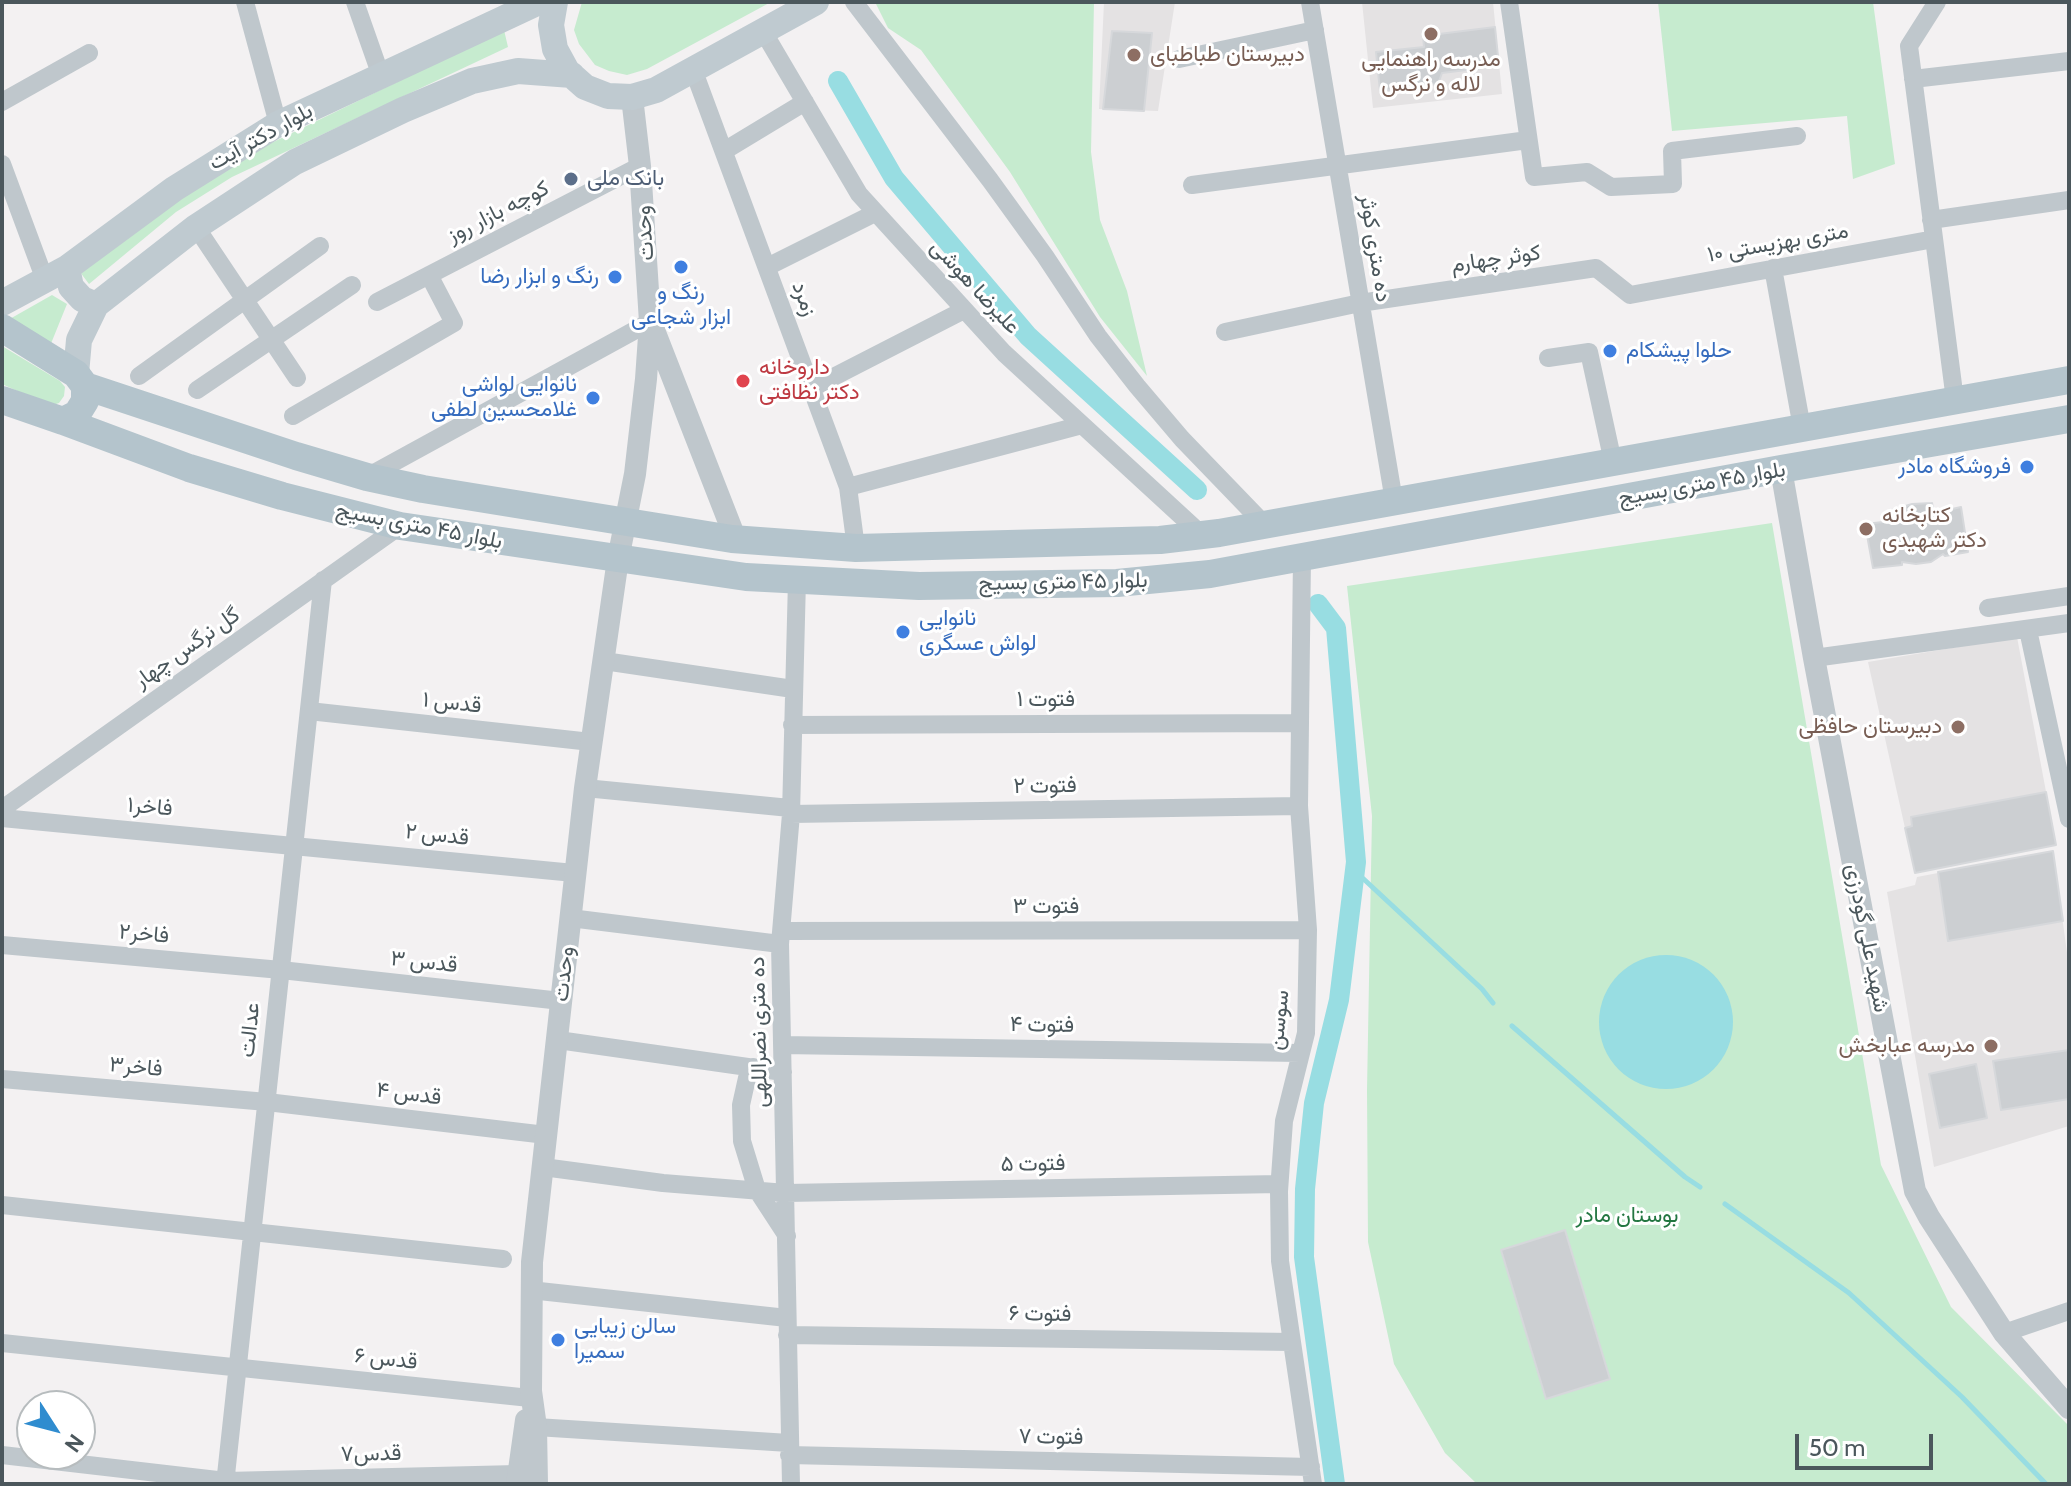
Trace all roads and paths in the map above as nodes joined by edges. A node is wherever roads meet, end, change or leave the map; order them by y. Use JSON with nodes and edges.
{"nodes":[{"id":1,"x":245,"y":2,"type":"edge"},
{"id":2,"x":355,"y":2,"type":"edge"},
{"id":3,"x":539,"y":2,"type":"edge"},
{"id":4,"x":555,"y":2,"type":"edge"},
{"id":5,"x":816,"y":2,"type":"edge"},
{"id":6,"x":854,"y":2,"type":"edge"},
{"id":7,"x":1310,"y":2,"type":"edge"},
{"id":8,"x":1509,"y":2,"type":"edge"},
{"id":9,"x":1937,"y":2,"type":"edge"},
{"id":10,"x":1315,"y":30,"type":"junction"},
{"id":11,"x":763,"y":31,"type":"junction"},
{"id":12,"x":89,"y":53,"type":"dead end"},
{"id":13,"x":1179,"y":59,"type":"dead end"},
{"id":14,"x":2069,"y":61,"type":"edge"},
{"id":15,"x":693,"y":69,"type":"junction"},
{"id":16,"x":572,"y":75,"type":"junction"},
{"id":17,"x":381,"y":76,"type":"junction"},
{"id":18,"x":1913,"y":79,"type":"junction"},
{"id":19,"x":632,"y":97,"type":"junction"},
{"id":20,"x":2,"y":102,"type":"edge"},
{"id":21,"x":805,"y":102,"type":"junction"},
{"id":22,"x":278,"y":124,"type":"junction"},
{"id":23,"x":1797,"y":136,"type":"dead end"},
{"id":24,"x":1528,"y":140,"type":"junction"},
{"id":25,"x":724,"y":151,"type":"junction"},
{"id":26,"x":2,"y":164,"type":"edge"},
{"id":27,"x":1337,"y":165,"type":"junction"},
{"id":28,"x":640,"y":166,"type":"junction"},
{"id":29,"x":1192,"y":185,"type":"dead end"},
{"id":30,"x":2069,"y":200,"type":"edge"},
{"id":31,"x":875,"y":213,"type":"junction"},
{"id":32,"x":196,"y":227,"type":"junction"},
{"id":33,"x":1933,"y":229,"type":"junction"},
{"id":34,"x":320,"y":246,"type":"dead end"},
{"id":35,"x":767,"y":267,"type":"junction"},
{"id":36,"x":1773,"y":268,"type":"junction"},
{"id":37,"x":56,"y":274,"type":"junction"},
{"id":38,"x":429,"y":275,"type":"junction"},
{"id":39,"x":352,"y":285,"type":"dead end"},
{"id":40,"x":1630,"y":295,"type":"joint"},
{"id":41,"x":243,"y":299,"type":"junction"},
{"id":42,"x":377,"y":302,"type":"dead end"},
{"id":43,"x":2,"y":303,"type":"edge"},
{"id":44,"x":1360,"y":303,"type":"junction"},
{"id":45,"x":96,"y":305,"type":"junction"},
{"id":46,"x":964,"y":310,"type":"junction"},
{"id":47,"x":650,"y":322,"type":"junction"},
{"id":48,"x":2,"y":328,"type":"edge"},
{"id":49,"x":1225,"y":332,"type":"dead end"},
{"id":50,"x":270,"y":339,"type":"junction"},
{"id":51,"x":1548,"y":358,"type":"dead end"},
{"id":52,"x":139,"y":376,"type":"dead end"},
{"id":53,"x":297,"y":378,"type":"dead end"},
{"id":54,"x":80,"y":380,"type":"junction"},
{"id":55,"x":2069,"y":380,"type":"edge"},
{"id":56,"x":812,"y":388,"type":"junction"},
{"id":57,"x":197,"y":390,"type":"dead end"},
{"id":58,"x":2,"y":400,"type":"edge"},
{"id":59,"x":1955,"y":400,"type":"junction"},
{"id":60,"x":293,"y":416,"type":"dead end"},
{"id":61,"x":2069,"y":419,"type":"edge"},
{"id":62,"x":63,"y":421,"type":"junction"},
{"id":63,"x":1082,"y":425,"type":"junction"},
{"id":64,"x":1802,"y":428,"type":"junction"},
{"id":65,"x":1613,"y":462,"type":"junction"},
{"id":66,"x":1781,"y":469,"type":"junction"},
{"id":67,"x":367,"y":477,"type":"junction"},
{"id":68,"x":848,"y":487,"type":"junction"},
{"id":69,"x":1394,"y":501,"type":"junction"},
{"id":70,"x":625,"y":523,"type":"junction"},
{"id":71,"x":1264,"y":524,"type":"junction"},
{"id":72,"x":400,"y":526,"type":"junction"},
{"id":73,"x":1202,"y":535,"type":"junction"},
{"id":74,"x":736,"y":540,"type":"junction"},
{"id":75,"x":856,"y":548,"type":"junction"},
{"id":76,"x":921,"y":548,"type":"junction"},
{"id":77,"x":1302,"y":557,"type":"junction"},
{"id":78,"x":618,"y":559,"type":"junction"},
{"id":79,"x":323,"y":580,"type":"junction"},
{"id":80,"x":797,"y":580,"type":"junction"},
{"id":81,"x":919,"y":586,"type":"junction"},
{"id":82,"x":2069,"y":596,"type":"edge"},
{"id":83,"x":1988,"y":608,"type":"dead end"},
{"id":84,"x":2069,"y":623,"type":"edge"},
{"id":85,"x":2028,"y":630,"type":"junction"},
{"id":86,"x":1814,"y":658,"type":"junction"},
{"id":87,"x":604,"y":661,"type":"junction"},
{"id":88,"x":793,"y":689,"type":"junction"},
{"id":89,"x":309,"y":711,"type":"junction"},
{"id":90,"x":1300,"y":723,"type":"junction"},
{"id":91,"x":792,"y":725,"type":"junction"},
{"id":92,"x":591,"y":742,"type":"junction"},
{"id":93,"x":2062,"y":751,"type":"edge"},
{"id":94,"x":585,"y":788,"type":"junction"},
{"id":95,"x":1299,"y":806,"type":"junction"},
{"id":96,"x":2,"y":809,"type":"edge"},
{"id":97,"x":790,"y":811,"type":"junction"},
{"id":98,"x":2,"y":818,"type":"edge"},
{"id":99,"x":2069,"y":819,"type":"edge"},
{"id":100,"x":295,"y":844,"type":"junction"},
{"id":101,"x":574,"y":873,"type":"junction"},
{"id":102,"x":570,"y":918,"type":"junction"},
{"id":103,"x":1308,"y":930,"type":"junction"},
{"id":104,"x":782,"y":938,"type":"junction"},
{"id":105,"x":2,"y":945,"type":"edge"},
{"id":106,"x":281,"y":970,"type":"junction"},
{"id":107,"x":561,"y":1001,"type":"junction"},
{"id":108,"x":558,"y":1040,"type":"junction"},
{"id":109,"x":782,"y":1045,"type":"junction"},
{"id":110,"x":1300,"y":1053,"type":"junction"},
{"id":111,"x":753,"y":1067,"type":"junction"},
{"id":112,"x":783,"y":1072,"type":"junction"},
{"id":113,"x":2,"y":1079,"type":"edge"},
{"id":114,"x":267,"y":1102,"type":"junction"},
{"id":115,"x":546,"y":1135,"type":"junction"},
{"id":116,"x":543,"y":1167,"type":"junction"},
{"id":117,"x":1279,"y":1184,"type":"junction"},
{"id":118,"x":757,"y":1190,"type":"junction"},
{"id":119,"x":786,"y":1193,"type":"junction"},
{"id":120,"x":2,"y":1205,"type":"edge"},
{"id":121,"x":253,"y":1234,"type":"junction"},
{"id":122,"x":787,"y":1236,"type":"junction"},
{"id":123,"x":503,"y":1259,"type":"dead end"},
{"id":124,"x":530,"y":1290,"type":"junction"},
{"id":125,"x":2069,"y":1311,"type":"edge"},
{"id":126,"x":787,"y":1327,"type":"junction"},
{"id":127,"x":2004,"y":1333,"type":"junction"},
{"id":128,"x":1292,"y":1342,"type":"junction"},
{"id":129,"x":2,"y":1343,"type":"edge"},
{"id":130,"x":238,"y":1368,"type":"junction"},
{"id":131,"x":530,"y":1395,"type":"junction"},
{"id":132,"x":2069,"y":1408,"type":"edge"},
{"id":133,"x":536,"y":1427,"type":"junction"},
{"id":134,"x":789,"y":1449,"type":"junction"},
{"id":135,"x":2,"y":1455,"type":"edge"},
{"id":136,"x":1312,"y":1476,"type":"edge"},
{"id":137,"x":524,"y":1481,"type":"edge"},
{"id":138,"x":226,"y":1482,"type":"edge"},
{"id":139,"x":791,"y":1484,"type":"edge"}],
"edges":[{"from":1,"to":22,"type":"street"},
{"from":2,"to":17,"type":"street"},
{"from":3,"to":17,"type":"main road","name":"بلوار دکتر آیت"},
{"from":4,"to":16,"type":"main road"},
{"from":5,"to":11,"type":"main road"},
{"from":6,"to":71,"type":"street"},
{"from":7,"to":10,"type":"street","name":"ده متری کوثر"},
{"from":8,"to":24,"type":"street"},
{"from":9,"to":18,"type":"street"},
{"from":10,"to":13,"type":"street"},
{"from":10,"to":27,"type":"street","name":"ده متری کوثر"},
{"from":11,"to":15,"type":"main road"},
{"from":11,"to":21,"type":"street","name":"علیرضا هوشی"},
{"from":12,"to":20,"type":"street"},
{"from":14,"to":18,"type":"street"},
{"from":15,"to":19,"type":"main road"},
{"from":15,"to":25,"type":"street","name":"زمرد"},
{"from":16,"to":19,"type":"main road"},
{"from":16,"to":32,"type":"main road","name":"بلوار دکتر آیت"},
{"from":17,"to":22,"type":"main road","name":"بلوار دکتر آیت"},
{"from":18,"to":33,"type":"street"},
{"from":19,"to":28,"type":"street","name":"وحدت"},
{"from":21,"to":25,"type":"street"},
{"from":21,"to":31,"type":"street","name":"علیرضا هوشی"},
{"from":22,"to":37,"type":"main road","name":"بلوار دکتر آیت"},
{"from":23,"to":24,"type":"street"},
{"from":24,"to":27,"type":"street"},
{"from":25,"to":35,"type":"street","name":"زمرد"},
{"from":26,"to":37,"type":"street"},
{"from":27,"to":29,"type":"street"},
{"from":27,"to":44,"type":"street","name":"ده متری کوثر"},
{"from":28,"to":38,"type":"street","name":"کوچه بازار روز"},
{"from":28,"to":47,"type":"street","name":"وحدت"},
{"from":30,"to":33,"type":"street","name":"۱۰ متری بهزیستی"},
{"from":31,"to":35,"type":"street"},
{"from":31,"to":46,"type":"street","name":"علیرضا هوشی"},
{"from":32,"to":41,"type":"street"},
{"from":32,"to":45,"type":"main road","name":"بلوار دکتر آیت"},
{"from":33,"to":36,"type":"street","name":"۱۰ متری بهزیستی"},
{"from":33,"to":59,"type":"street"},
{"from":34,"to":41,"type":"street"},
{"from":35,"to":56,"type":"street","name":"زمرد"},
{"from":36,"to":40,"type":"street","name":"۱۰ متری بهزیستی"},
{"from":36,"to":64,"type":"street"},
{"from":37,"to":43,"type":"main road","name":"بلوار دکتر آیت"},
{"from":37,"to":45,"type":"main road"},
{"from":38,"to":42,"type":"street","name":"کوچه بازار روز"},
{"from":38,"to":60,"type":"street"},
{"from":39,"to":50,"type":"street"},
{"from":40,"to":44,"type":"street","name":"کوثر چهارم"},
{"from":41,"to":50,"type":"street"},
{"from":41,"to":52,"type":"street"},
{"from":44,"to":49,"type":"street","name":"کوثر چهارم"},
{"from":44,"to":69,"type":"street","name":"ده متری کوثر"},
{"from":45,"to":54,"type":"main road","name":"بلوار دکتر آیت"},
{"from":46,"to":56,"type":"street"},
{"from":46,"to":63,"type":"street","name":"علیرضا هوشی"},
{"from":47,"to":67,"type":"street"},
{"from":47,"to":70,"type":"street","name":"وحدت"},
{"from":47,"to":74,"type":"street","name":"وحدت"},
{"from":48,"to":54,"type":"main road","name":"بلوار ۴۵ متری بسیج"},
{"from":50,"to":53,"type":"street"},
{"from":50,"to":57,"type":"street"},
{"from":51,"to":65,"type":"street"},
{"from":54,"to":62,"type":"main road"},
{"from":54,"to":67,"type":"main road","name":"بلوار ۴۵ متری بسیج"},
{"from":55,"to":59,"type":"main road","name":"بلوار ۴۵ متری بسیج"},
{"from":56,"to":68,"type":"street","name":"زمرد"},
{"from":58,"to":62,"type":"main road","name":"بلوار ۴۵ متری بسیج"},
{"from":59,"to":64,"type":"main road","name":"بلوار ۴۵ متری بسیج"},
{"from":61,"to":66,"type":"main road","name":"بلوار ۴۵ متری بسیج"},
{"from":62,"to":72,"type":"main road","name":"بلوار ۴۵ متری بسیج"},
{"from":63,"to":68,"type":"street"},
{"from":63,"to":73,"type":"street","name":"علیرضا هوشی"},
{"from":64,"to":65,"type":"main road","name":"بلوار ۴۵ متری بسیج"},
{"from":65,"to":69,"type":"main road","name":"بلوار ۴۵ متری بسیج"},
{"from":66,"to":77,"type":"main road","name":"بلوار ۴۵ متری بسیج"},
{"from":66,"to":86,"type":"street","name":"شهید علی گودرزی"},
{"from":67,"to":70,"type":"main road","name":"بلوار ۴۵ متری بسیج"},
{"from":68,"to":75,"type":"street","name":"زمرد"},
{"from":69,"to":71,"type":"main road","name":"بلوار ۴۵ متری بسیج"},
{"from":70,"to":74,"type":"main road","name":"بلوار ۴۵ متری بسیج"},
{"from":70,"to":78,"type":"street","name":"وحدت"},
{"from":71,"to":73,"type":"main road","name":"بلوار ۴۵ متری بسیج"},
{"from":72,"to":78,"type":"main road","name":"بلوار ۴۵ متری بسیج"},
{"from":72,"to":79,"type":"street","name":"گل نرگس چهار"},
{"from":73,"to":76,"type":"main road","name":"بلوار ۴۵ متری بسیج"},
{"from":74,"to":75,"type":"main road","name":"بلوار ۴۵ متری بسیج"},
{"from":75,"to":76,"type":"main road","name":"بلوار ۴۵ متری بسیج"},
{"from":76,"to":81,"type":"main road"},
{"from":77,"to":81,"type":"main road","name":"بلوار ۴۵ متری بسیج"},
{"from":77,"to":90,"type":"street","name":"سوسن"},
{"from":78,"to":80,"type":"main road","name":"بلوار ۴۵ متری بسیج"},
{"from":78,"to":87,"type":"street","name":"وحدت"},
{"from":79,"to":89,"type":"street","name":"عدالت"},
{"from":79,"to":96,"type":"street","name":"گل نرگس چهار"},
{"from":80,"to":81,"type":"main road","name":"بلوار ۴۵ متری بسیج"},
{"from":80,"to":88,"type":"street","name":"ده متری نصراللهی"},
{"from":82,"to":83,"type":"street"},
{"from":84,"to":85,"type":"street"},
{"from":85,"to":86,"type":"street"},
{"from":85,"to":93,"type":"street"},
{"from":86,"to":127,"type":"street","name":"شهید علی گودرزی"},
{"from":87,"to":88,"type":"street"},
{"from":87,"to":92,"type":"street","name":"وحدت"},
{"from":88,"to":91,"type":"street","name":"ده متری نصراللهی"},
{"from":89,"to":92,"type":"street","name":"قدس ۱"},
{"from":89,"to":100,"type":"street","name":"عدالت"},
{"from":90,"to":91,"type":"street","name":"فتوت ۱"},
{"from":90,"to":95,"type":"street","name":"سوسن"},
{"from":91,"to":97,"type":"street","name":"ده متری نصراللهی"},
{"from":92,"to":94,"type":"street","name":"وحدت"},
{"from":93,"to":99,"type":"street"},
{"from":94,"to":97,"type":"street","name":"فتوت ۲"},
{"from":94,"to":101,"type":"street","name":"وحدت"},
{"from":95,"to":97,"type":"street","name":"فتوت ۲"},
{"from":95,"to":103,"type":"street","name":"سوسن"},
{"from":97,"to":104,"type":"street","name":"ده متری نصراللهی"},
{"from":98,"to":100,"type":"street","name":"فاخر۱"},
{"from":100,"to":101,"type":"street","name":"قدس ۲"},
{"from":100,"to":106,"type":"street","name":"عدالت"},
{"from":101,"to":102,"type":"street","name":"وحدت"},
{"from":102,"to":104,"type":"street","name":"فتوت ۳"},
{"from":102,"to":107,"type":"street","name":"وحدت"},
{"from":103,"to":104,"type":"street","name":"فتوت ۳"},
{"from":103,"to":110,"type":"street","name":"سوسن"},
{"from":104,"to":109,"type":"street","name":"ده متری نصراللهی"},
{"from":105,"to":106,"type":"street","name":"فاخر۲"},
{"from":106,"to":107,"type":"street","name":"قدس ۳"},
{"from":106,"to":114,"type":"street","name":"عدالت"},
{"from":107,"to":108,"type":"street","name":"وحدت"},
{"from":108,"to":111,"type":"street"},
{"from":108,"to":115,"type":"street","name":"وحدت"},
{"from":109,"to":110,"type":"street","name":"فتوت ۴"},
{"from":109,"to":112,"type":"street","name":"ده متری نصراللهی"},
{"from":110,"to":117,"type":"street","name":"سوسن"},
{"from":111,"to":112,"type":"street"},
{"from":111,"to":118,"type":"street"},
{"from":112,"to":119,"type":"street","name":"ده متری نصراللهی"},
{"from":113,"to":114,"type":"street","name":"فاخر۳"},
{"from":114,"to":115,"type":"street","name":"قدس ۴"},
{"from":114,"to":121,"type":"street","name":"عدالت"},
{"from":115,"to":116,"type":"street","name":"وحدت"},
{"from":116,"to":118,"type":"street","name":"فتوت ۵"},
{"from":116,"to":124,"type":"street","name":"وحدت"},
{"from":117,"to":119,"type":"street","name":"فتوت ۵"},
{"from":117,"to":128,"type":"street","name":"سوسن"},
{"from":118,"to":119,"type":"street","name":"فتوت ۵"},
{"from":118,"to":122,"type":"street"},
{"from":119,"to":122,"type":"street","name":"ده متری نصراللهی"},
{"from":120,"to":121,"type":"street"},
{"from":121,"to":123,"type":"street"},
{"from":121,"to":130,"type":"street","name":"عدالت"},
{"from":122,"to":126,"type":"street","name":"ده متری نصراللهی"},
{"from":124,"to":126,"type":"street","name":"فتوت ۶"},
{"from":124,"to":131,"type":"street","name":"وحدت"},
{"from":125,"to":127,"type":"street"},
{"from":126,"to":128,"type":"street","name":"فتوت ۶"},
{"from":126,"to":134,"type":"street","name":"ده متری نصراللهی"},
{"from":127,"to":132,"type":"street","name":"شهید علی گودرزی"},
{"from":128,"to":136,"type":"street","name":"سوسن"},
{"from":129,"to":130,"type":"street","name":"قدس ۶"},
{"from":130,"to":131,"type":"street","name":"قدس ۶"},
{"from":130,"to":138,"type":"street","name":"عدالت"},
{"from":131,"to":133,"type":"street","name":"وحدت"},
{"from":131,"to":137,"type":"street","name":"وحدت"},
{"from":133,"to":134,"type":"street","name":"فتوت ۷"},
{"from":133,"to":137,"type":"street","name":"وحدت"},
{"from":134,"to":136,"type":"street","name":"فتوت ۷"},
{"from":134,"to":139,"type":"street","name":"ده متری نصراللهی"},
{"from":135,"to":138,"type":"street","name":"قدس۷"},
{"from":137,"to":138,"type":"street","name":"قدس۷"}]}
